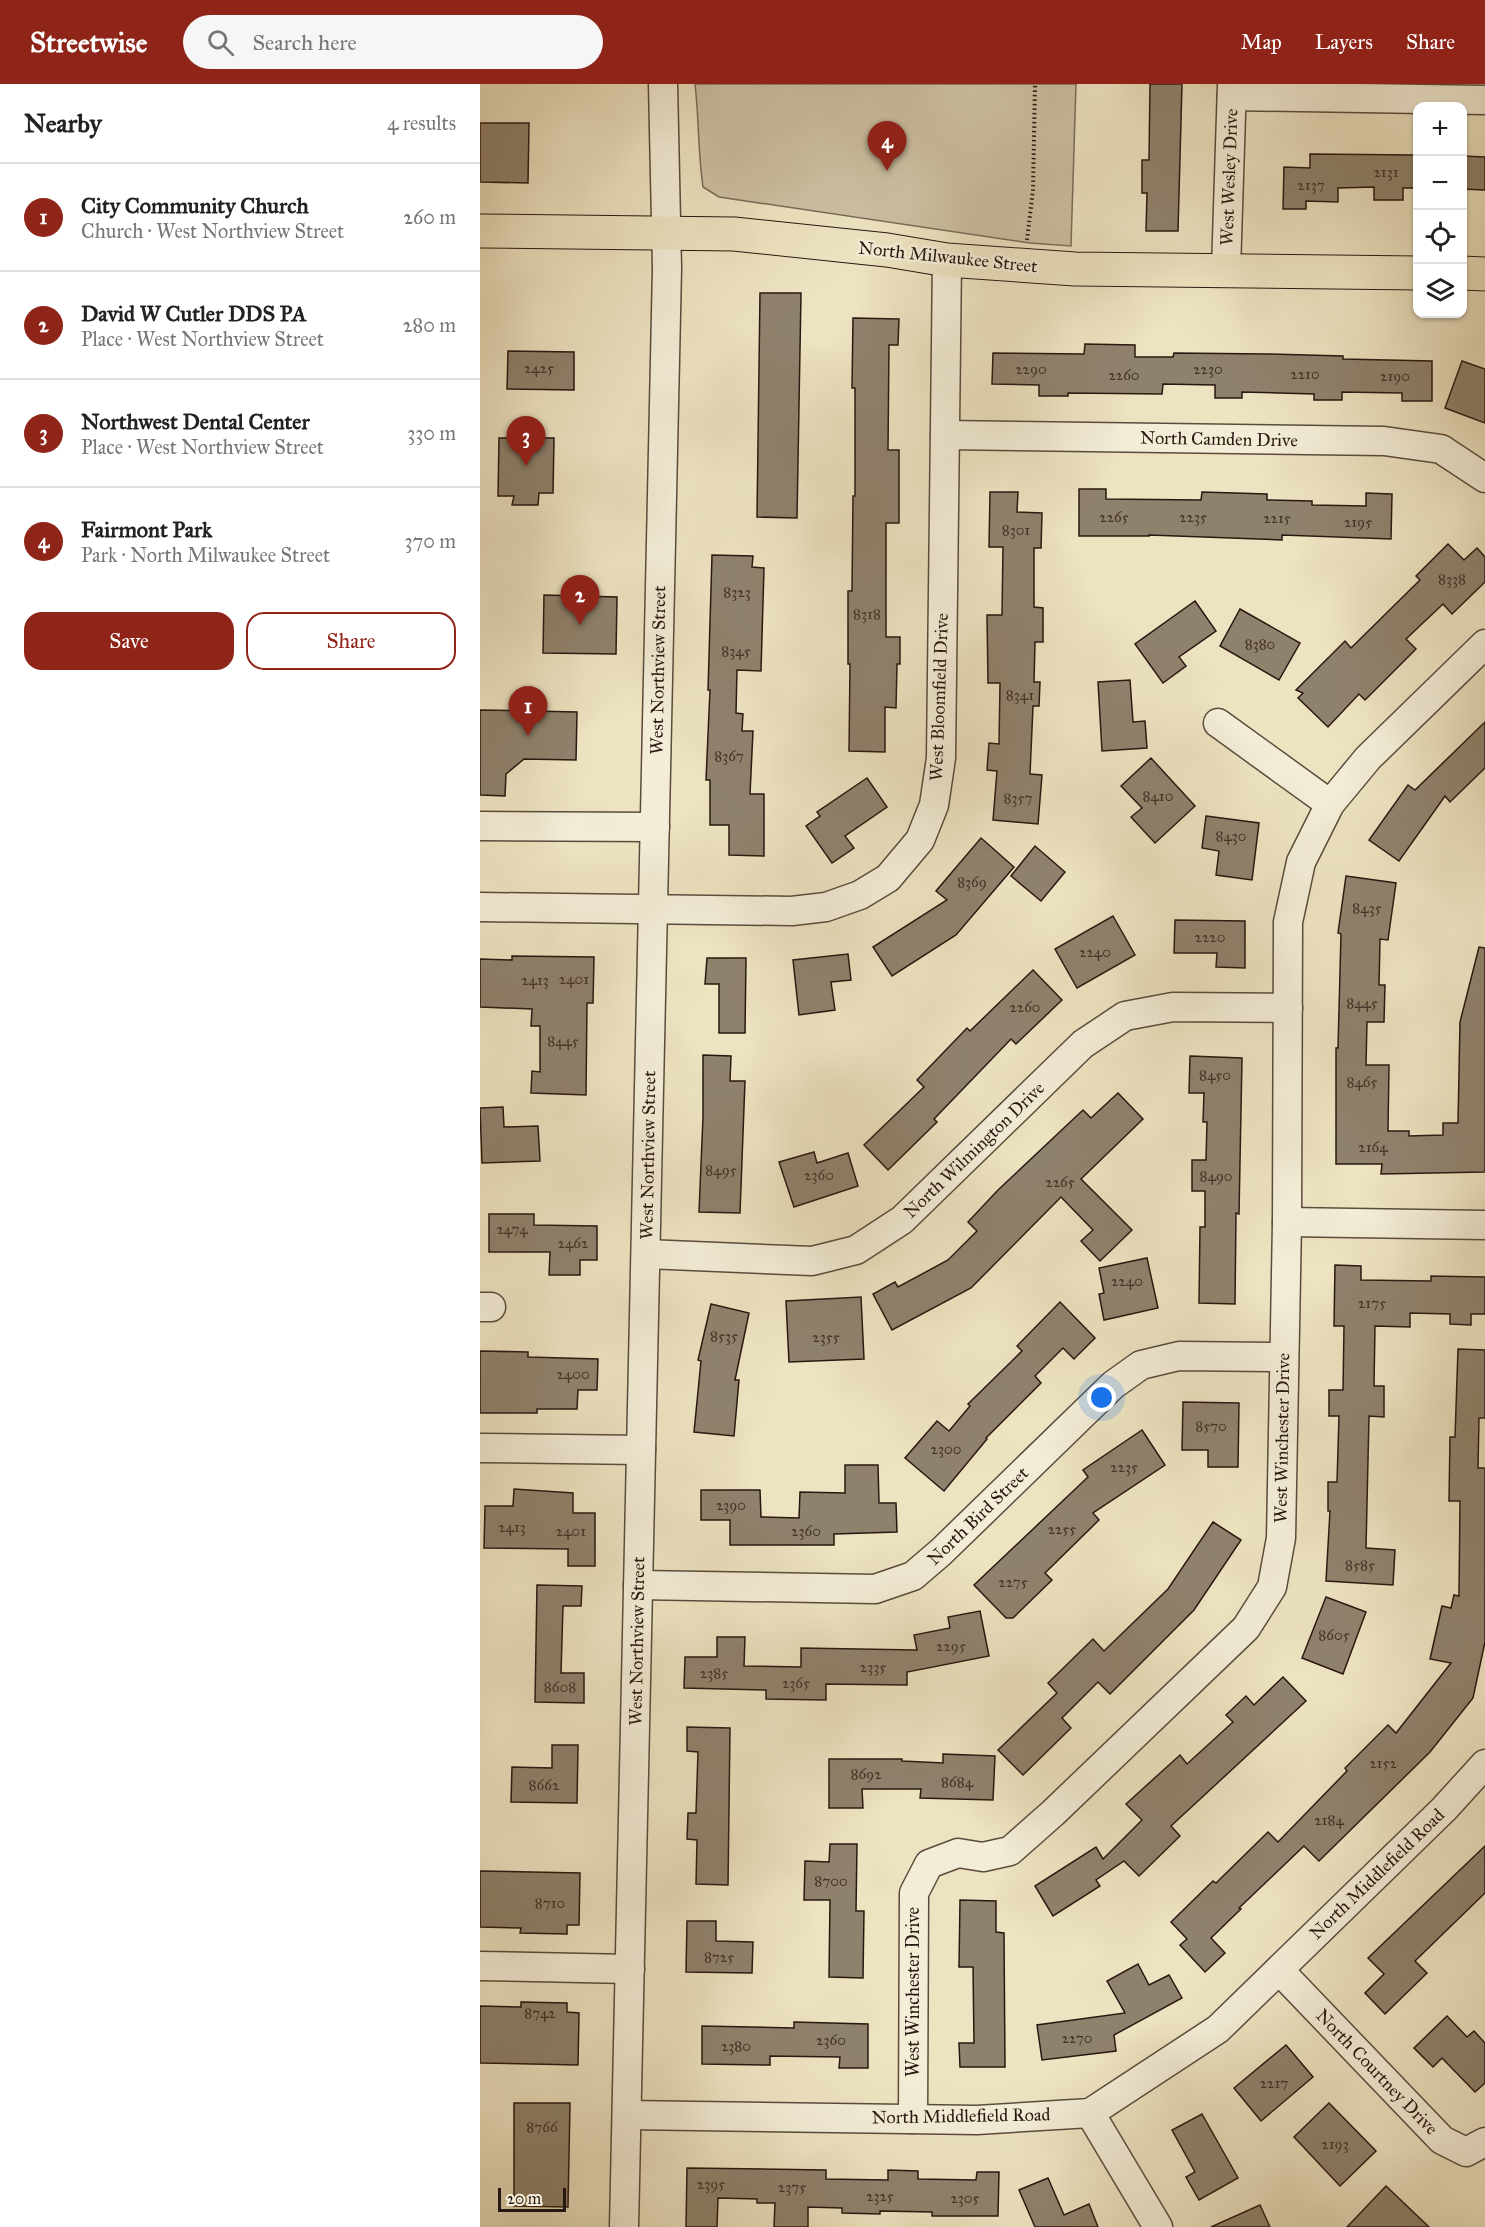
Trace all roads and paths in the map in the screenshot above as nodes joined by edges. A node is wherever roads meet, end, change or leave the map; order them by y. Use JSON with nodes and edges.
{"nodes":[{"id":1,"x":663,"y":84,"type":"edge"},
{"id":2,"x":1035,"y":84,"type":"edge"},
{"id":3,"x":1232,"y":90,"type":"edge"},
{"id":4,"x":1485,"y":100,"type":"edge"},
{"id":5,"x":480,"y":231,"type":"edge"},
{"id":6,"x":668,"y":232,"type":"junction"},
{"id":7,"x":1026,"y":246,"type":"dead end"},
{"id":8,"x":947,"y":260,"type":"junction"},
{"id":9,"x":1226,"y":270,"type":"junction"},
{"id":10,"x":1413,"y":273,"type":"edge"},
{"id":11,"x":1467,"y":273,"type":"edge"},
{"id":12,"x":1485,"y":274,"type":"edge"},
{"id":13,"x":945,"y":435,"type":"junction"},
{"id":14,"x":1485,"y":478,"type":"edge"},
{"id":15,"x":1485,"y":644,"type":"edge"},
{"id":16,"x":1218,"y":723,"type":"dead end"},
{"id":17,"x":1330,"y":804,"type":"junction"},
{"id":18,"x":480,"y":826,"type":"edge"},
{"id":19,"x":655,"y":827,"type":"junction"},
{"id":20,"x":480,"y":907,"type":"edge"},
{"id":21,"x":653,"y":910,"type":"junction"},
{"id":22,"x":1288,"y":1008,"type":"junction"},
{"id":23,"x":1287,"y":1222,"type":"junction"},
{"id":24,"x":1485,"y":1225,"type":"edge"},
{"id":25,"x":646,"y":1254,"type":"junction"},
{"id":26,"x":1283,"y":1357,"type":"junction"},
{"id":27,"x":480,"y":1448,"type":"edge"},
{"id":28,"x":641,"y":1450,"type":"junction"},
{"id":29,"x":638,"y":1585,"type":"junction"},
{"id":30,"x":1485,"y":1764,"type":"edge"},
{"id":31,"x":480,"y":1966,"type":"edge"},
{"id":32,"x":630,"y":1969,"type":"junction"},
{"id":33,"x":1279,"y":1970,"type":"junction"},
{"id":34,"x":1090,"y":2113,"type":"junction"},
{"id":35,"x":627,"y":2115,"type":"junction"},
{"id":36,"x":913,"y":2119,"type":"junction"},
{"id":37,"x":1485,"y":2142,"type":"edge"},
{"id":38,"x":624,"y":2227,"type":"edge"},
{"id":39,"x":1158,"y":2227,"type":"edge"}],
"edges":[{"from":1,"to":6,"type":"street","name":"West Northview Street"},
{"from":2,"to":7,"type":"path"},
{"from":3,"to":4,"type":"street"},
{"from":3,"to":9,"type":"street","name":"West Wesley Drive"},
{"from":5,"to":6,"type":"main road","name":"North Milwaukee Street"},
{"from":6,"to":8,"type":"main road","name":"North Milwaukee Street"},
{"from":6,"to":19,"type":"street","name":"West Northview Street"},
{"from":8,"to":9,"type":"main road","name":"North Milwaukee Street"},
{"from":8,"to":13,"type":"street","name":"West Bloomfield Drive"},
{"from":9,"to":10,"type":"main road","name":"North Milwaukee Street"},
{"from":11,"to":12,"type":"main road"},
{"from":13,"to":14,"type":"street","name":"North Camden Drive"},
{"from":13,"to":21,"type":"street","name":"West Bloomfield Drive"},
{"from":15,"to":17,"type":"street","name":"West Winchester Drive"},
{"from":16,"to":17,"type":"street"},
{"from":17,"to":22,"type":"street","name":"West Winchester Drive"},
{"from":18,"to":19,"type":"street"},
{"from":19,"to":21,"type":"street","name":"West Northview Street"},
{"from":20,"to":21,"type":"street","name":"West Bloomfield Drive"},
{"from":21,"to":25,"type":"street","name":"West Northview Street"},
{"from":22,"to":23,"type":"street","name":"West Winchester Drive"},
{"from":22,"to":25,"type":"street","name":"North Wilmington Drive"},
{"from":23,"to":24,"type":"street"},
{"from":23,"to":26,"type":"street","name":"West Winchester Drive"},
{"from":25,"to":28,"type":"street","name":"West Northview Street"},
{"from":26,"to":29,"type":"street","name":"North Bird Street"},
{"from":26,"to":36,"type":"street","name":"West Winchester Drive"},
{"from":27,"to":28,"type":"street"},
{"from":28,"to":29,"type":"street","name":"West Northview Street"},
{"from":29,"to":32,"type":"street","name":"West Northview Street"},
{"from":30,"to":33,"type":"street","name":"North Middlefield Road"},
{"from":31,"to":32,"type":"street"},
{"from":32,"to":35,"type":"street","name":"West Northview Street"},
{"from":33,"to":34,"type":"street","name":"North Middlefield Road"},
{"from":33,"to":37,"type":"street","name":"North Courtney Drive"},
{"from":34,"to":36,"type":"street","name":"North Middlefield Road"},
{"from":34,"to":39,"type":"street"},
{"from":35,"to":36,"type":"street","name":"North Middlefield Road"},
{"from":35,"to":38,"type":"street","name":"West Northview Street"}]}
